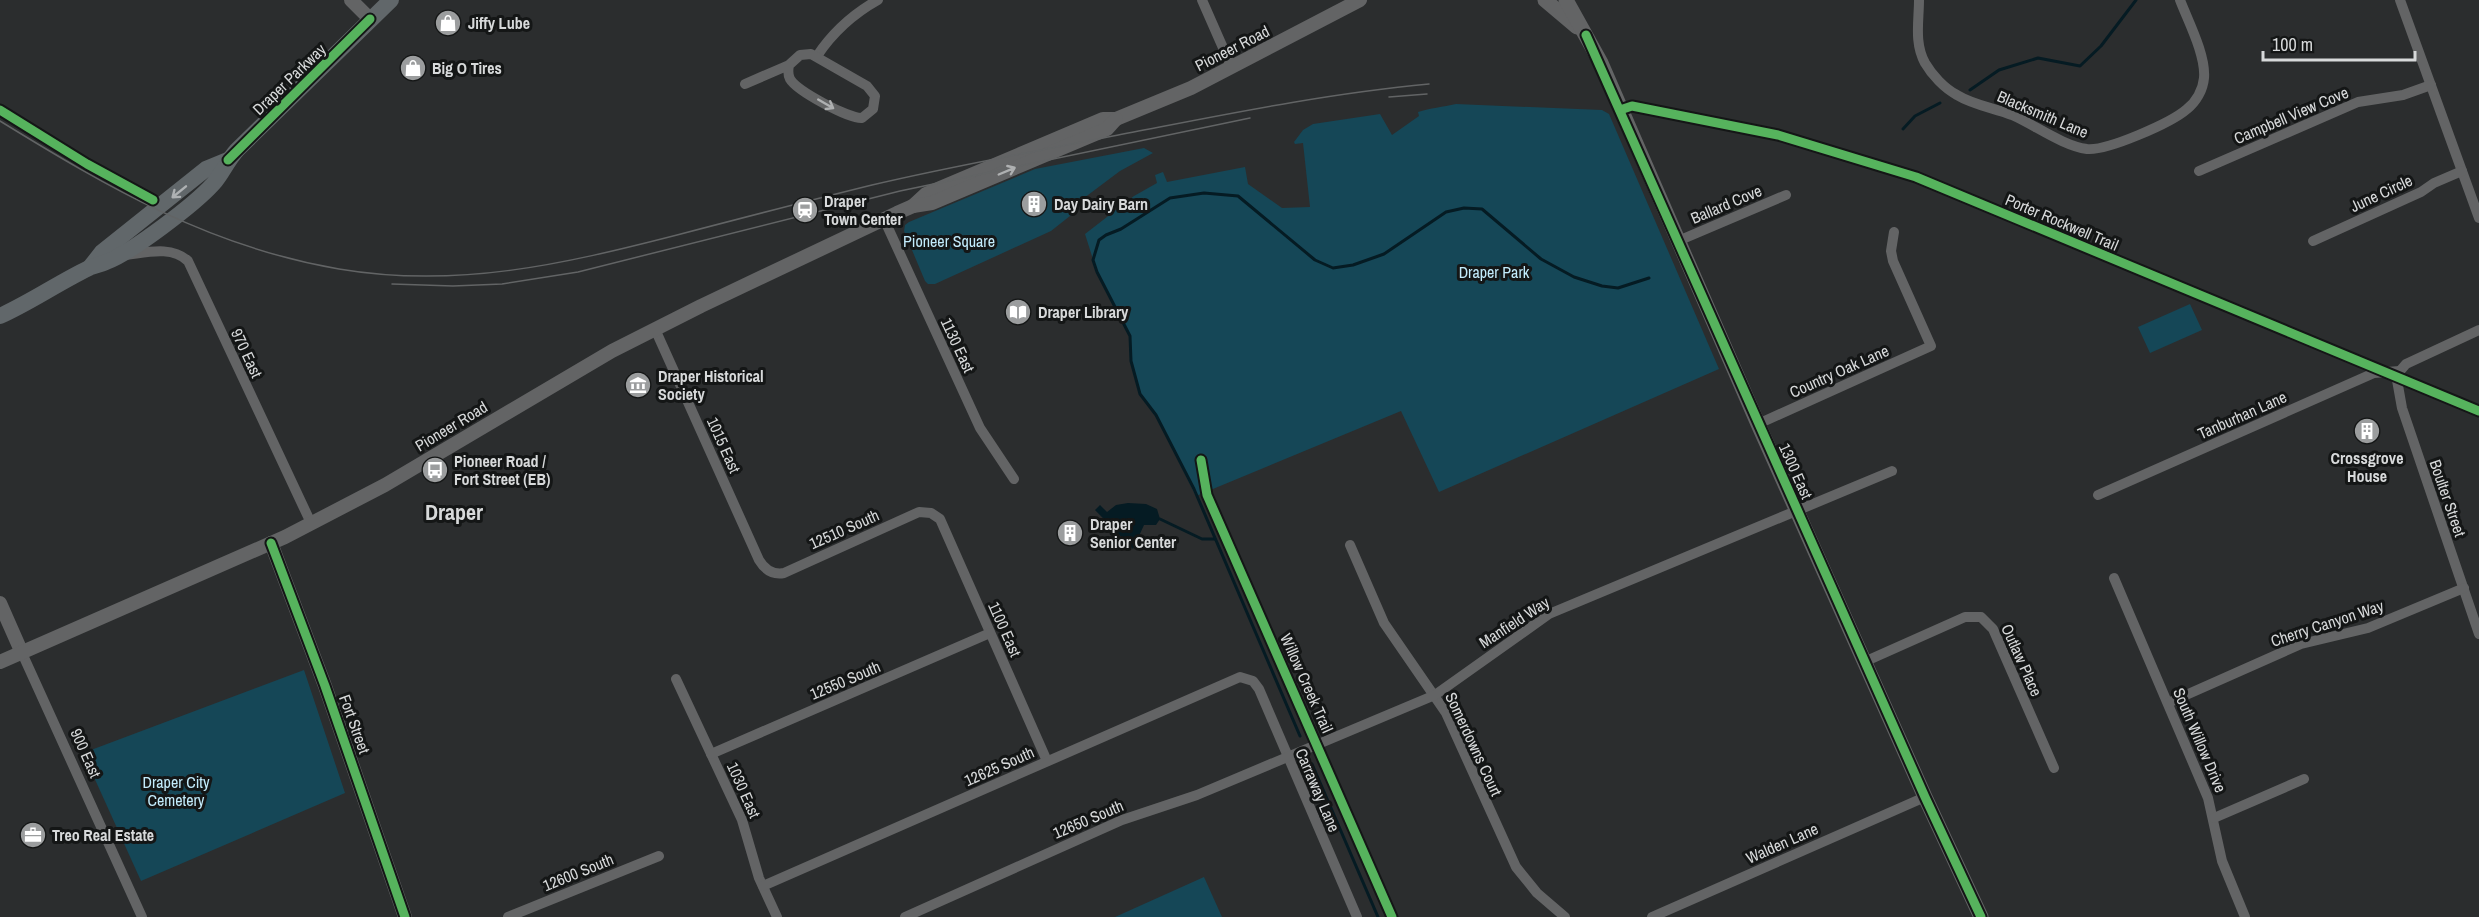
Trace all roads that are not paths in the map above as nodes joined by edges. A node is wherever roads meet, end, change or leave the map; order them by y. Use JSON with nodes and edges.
{"nodes":[{"id":1,"x":351,"y":0,"type":"edge"},
{"id":2,"x":391,"y":0,"type":"edge"},
{"id":3,"x":878,"y":0,"type":"edge"},
{"id":4,"x":1202,"y":0,"type":"edge"},
{"id":5,"x":1360,"y":0,"type":"edge"},
{"id":6,"x":1545,"y":0,"type":"edge"},
{"id":7,"x":1566,"y":0,"type":"edge"},
{"id":8,"x":1919,"y":0,"type":"edge"},
{"id":9,"x":2180,"y":0,"type":"edge"},
{"id":10,"x":2400,"y":0,"type":"edge"},
{"id":11,"x":370,"y":19,"type":"junction"},
{"id":12,"x":1586,"y":35,"type":"junction"},
{"id":13,"x":817,"y":56,"type":"junction"},
{"id":14,"x":789,"y":65,"type":"junction"},
{"id":15,"x":1231,"y":66,"type":"junction"},
{"id":16,"x":745,"y":84,"type":"dead end"},
{"id":17,"x":2431,"y":85,"type":"junction"},
{"id":18,"x":228,"y":160,"type":"junction"},
{"id":19,"x":2199,"y":171,"type":"dead end"},
{"id":20,"x":2462,"y":171,"type":"junction"},
{"id":21,"x":1786,"y":195,"type":"dead end"},
{"id":22,"x":2479,"y":218,"type":"edge"},
{"id":23,"x":884,"y":219,"type":"junction"},
{"id":24,"x":1894,"y":232,"type":"dead end"},
{"id":25,"x":1678,"y":241,"type":"junction"},
{"id":26,"x":2313,"y":241,"type":"dead end"},
{"id":27,"x":118,"y":256,"type":"junction"},
{"id":28,"x":91,"y":266,"type":"junction"},
{"id":29,"x":0,"y":316,"type":"edge"},
{"id":30,"x":655,"y":328,"type":"junction"},
{"id":31,"x":2479,"y":330,"type":"edge"},
{"id":32,"x":2400,"y":371,"type":"junction"},
{"id":33,"x":1758,"y":423,"type":"junction"},
{"id":34,"x":1892,"y":471,"type":"dead end"},
{"id":35,"x":1014,"y":479,"type":"dead end"},
{"id":36,"x":2098,"y":495,"type":"dead end"},
{"id":37,"x":1798,"y":511,"type":"junction"},
{"id":38,"x":931,"y":513,"type":"joint"},
{"id":39,"x":311,"y":523,"type":"junction"},
{"id":40,"x":271,"y":543,"type":"junction"},
{"id":41,"x":1350,"y":544,"type":"dead end"},
{"id":42,"x":770,"y":572,"type":"joint"},
{"id":43,"x":2114,"y":578,"type":"dead end"},
{"id":44,"x":2464,"y":588,"type":"junction"},
{"id":45,"x":0,"y":603,"type":"edge"},
{"id":46,"x":990,"y":633,"type":"junction"},
{"id":47,"x":2479,"y":634,"type":"edge"},
{"id":48,"x":22,"y":653,"type":"junction"},
{"id":49,"x":0,"y":662,"type":"edge"},
{"id":50,"x":1864,"y":662,"type":"junction"},
{"id":51,"x":1248,"y":678,"type":"joint"},
{"id":52,"x":676,"y":679,"type":"dead end"},
{"id":53,"x":1435,"y":695,"type":"junction"},
{"id":54,"x":2168,"y":703,"type":"junction"},
{"id":55,"x":711,"y":754,"type":"junction"},
{"id":56,"x":1288,"y":759,"type":"junction"},
{"id":57,"x":1047,"y":761,"type":"junction"},
{"id":58,"x":2054,"y":768,"type":"dead end"},
{"id":59,"x":2304,"y":779,"type":"dead end"},
{"id":60,"x":1925,"y":797,"type":"junction"},
{"id":61,"x":2214,"y":818,"type":"junction"},
{"id":62,"x":659,"y":855,"type":"dead end"},
{"id":63,"x":763,"y":886,"type":"junction"},
{"id":64,"x":142,"y":917,"type":"edge"},
{"id":65,"x":405,"y":917,"type":"edge"},
{"id":66,"x":508,"y":917,"type":"edge"},
{"id":67,"x":777,"y":917,"type":"edge"},
{"id":68,"x":904,"y":917,"type":"edge"},
{"id":69,"x":1357,"y":917,"type":"edge"},
{"id":70,"x":1564,"y":917,"type":"edge"},
{"id":71,"x":1652,"y":917,"type":"edge"},
{"id":72,"x":1981,"y":917,"type":"edge"},
{"id":73,"x":2245,"y":917,"type":"edge"}],
"edges":[{"from":1,"to":11,"type":"street"},
{"from":2,"to":11,"type":"main road","name":"Draper Parkway"},
{"from":3,"to":13,"type":"street"},
{"from":4,"to":15,"type":"street"},
{"from":5,"to":15,"type":"street","name":"Pioneer Road"},
{"from":6,"to":12,"type":"main road","name":"1300 East"},
{"from":7,"to":12,"type":"main road","name":"1300 East"},
{"from":8,"to":9,"type":"street","name":"Blacksmith Lane"},
{"from":10,"to":17,"type":"street"},
{"from":11,"to":18,"type":"main road","name":"Draper Parkway"},
{"from":12,"to":25,"type":"main road","name":"1300 East"},
{"from":13,"to":14,"type":"street"},
{"from":14,"to":13,"type":"street","one_way":true},
{"from":14,"to":16,"type":"street"},
{"from":15,"to":23,"type":"street","name":"Pioneer Road"},
{"from":17,"to":19,"type":"street","name":"Campbell View Cove"},
{"from":17,"to":20,"type":"street"},
{"from":18,"to":27,"type":"main road","name":"Draper Parkway"},
{"from":18,"to":28,"type":"main road","name":"Draper Parkway","one_way":true},
{"from":20,"to":22,"type":"street"},
{"from":20,"to":26,"type":"street","name":"June Circle"},
{"from":21,"to":25,"type":"street","name":"Ballard Cove"},
{"from":23,"to":30,"type":"street","name":"Pioneer Road"},
{"from":23,"to":35,"type":"street","name":"1130 East"},
{"from":24,"to":33,"type":"street","name":"Country Oak Lane"},
{"from":25,"to":33,"type":"main road","name":"1300 East"},
{"from":27,"to":28,"type":"main road","name":"Draper Parkway"},
{"from":27,"to":39,"type":"street","name":"970 East"},
{"from":28,"to":29,"type":"main road","name":"Draper Parkway"},
{"from":30,"to":39,"type":"street","name":"Pioneer Road"},
{"from":30,"to":42,"type":"street","name":"1015 East"},
{"from":31,"to":32,"type":"street"},
{"from":32,"to":36,"type":"street","name":"Tanburhan Lane"},
{"from":32,"to":44,"type":"street","name":"Boulter Street"},
{"from":33,"to":37,"type":"main road","name":"1300 East"},
{"from":34,"to":37,"type":"street","name":"Manfield Way"},
{"from":37,"to":50,"type":"main road","name":"1300 East"},
{"from":37,"to":53,"type":"street","name":"Manfield Way"},
{"from":38,"to":42,"type":"street","name":"12510 South"},
{"from":38,"to":46,"type":"street","name":"1100 East"},
{"from":39,"to":40,"type":"street","name":"Pioneer Road"},
{"from":40,"to":48,"type":"street","name":"Pioneer Road"},
{"from":40,"to":65,"type":"street","name":"Fort Street"},
{"from":41,"to":53,"type":"street","name":"Somerdowns Court"},
{"from":43,"to":54,"type":"street","name":"South Willow Drive"},
{"from":44,"to":47,"type":"street","name":"Boulter Street"},
{"from":44,"to":54,"type":"street","name":"Cherry Canyon Way"},
{"from":45,"to":48,"type":"street","name":"900 East"},
{"from":46,"to":55,"type":"street","name":"12550 South"},
{"from":46,"to":57,"type":"street","name":"1100 East"},
{"from":48,"to":49,"type":"street","name":"Pioneer Road"},
{"from":48,"to":64,"type":"street","name":"900 East"},
{"from":50,"to":58,"type":"street","name":"Outlaw Place"},
{"from":50,"to":60,"type":"main road","name":"1300 East"},
{"from":51,"to":56,"type":"street","name":"Carraway Lane"},
{"from":51,"to":57,"type":"street","name":"12625 South"},
{"from":52,"to":55,"type":"street","name":"1030 East"},
{"from":53,"to":56,"type":"street","name":"Manfield Way"},
{"from":53,"to":70,"type":"street","name":"Somerdowns Court"},
{"from":54,"to":61,"type":"street","name":"South Willow Drive"},
{"from":55,"to":63,"type":"street","name":"1030 East"},
{"from":56,"to":68,"type":"street","name":"12650 South"},
{"from":56,"to":69,"type":"street","name":"Carraway Lane"},
{"from":57,"to":63,"type":"street","name":"12625 South"},
{"from":59,"to":61,"type":"street"},
{"from":60,"to":71,"type":"street","name":"Walden Lane"},
{"from":60,"to":72,"type":"main road","name":"1300 East"},
{"from":61,"to":73,"type":"street","name":"South Willow Drive"},
{"from":62,"to":66,"type":"street","name":"12600 South"},
{"from":63,"to":67,"type":"street","name":"1030 East"}]}
